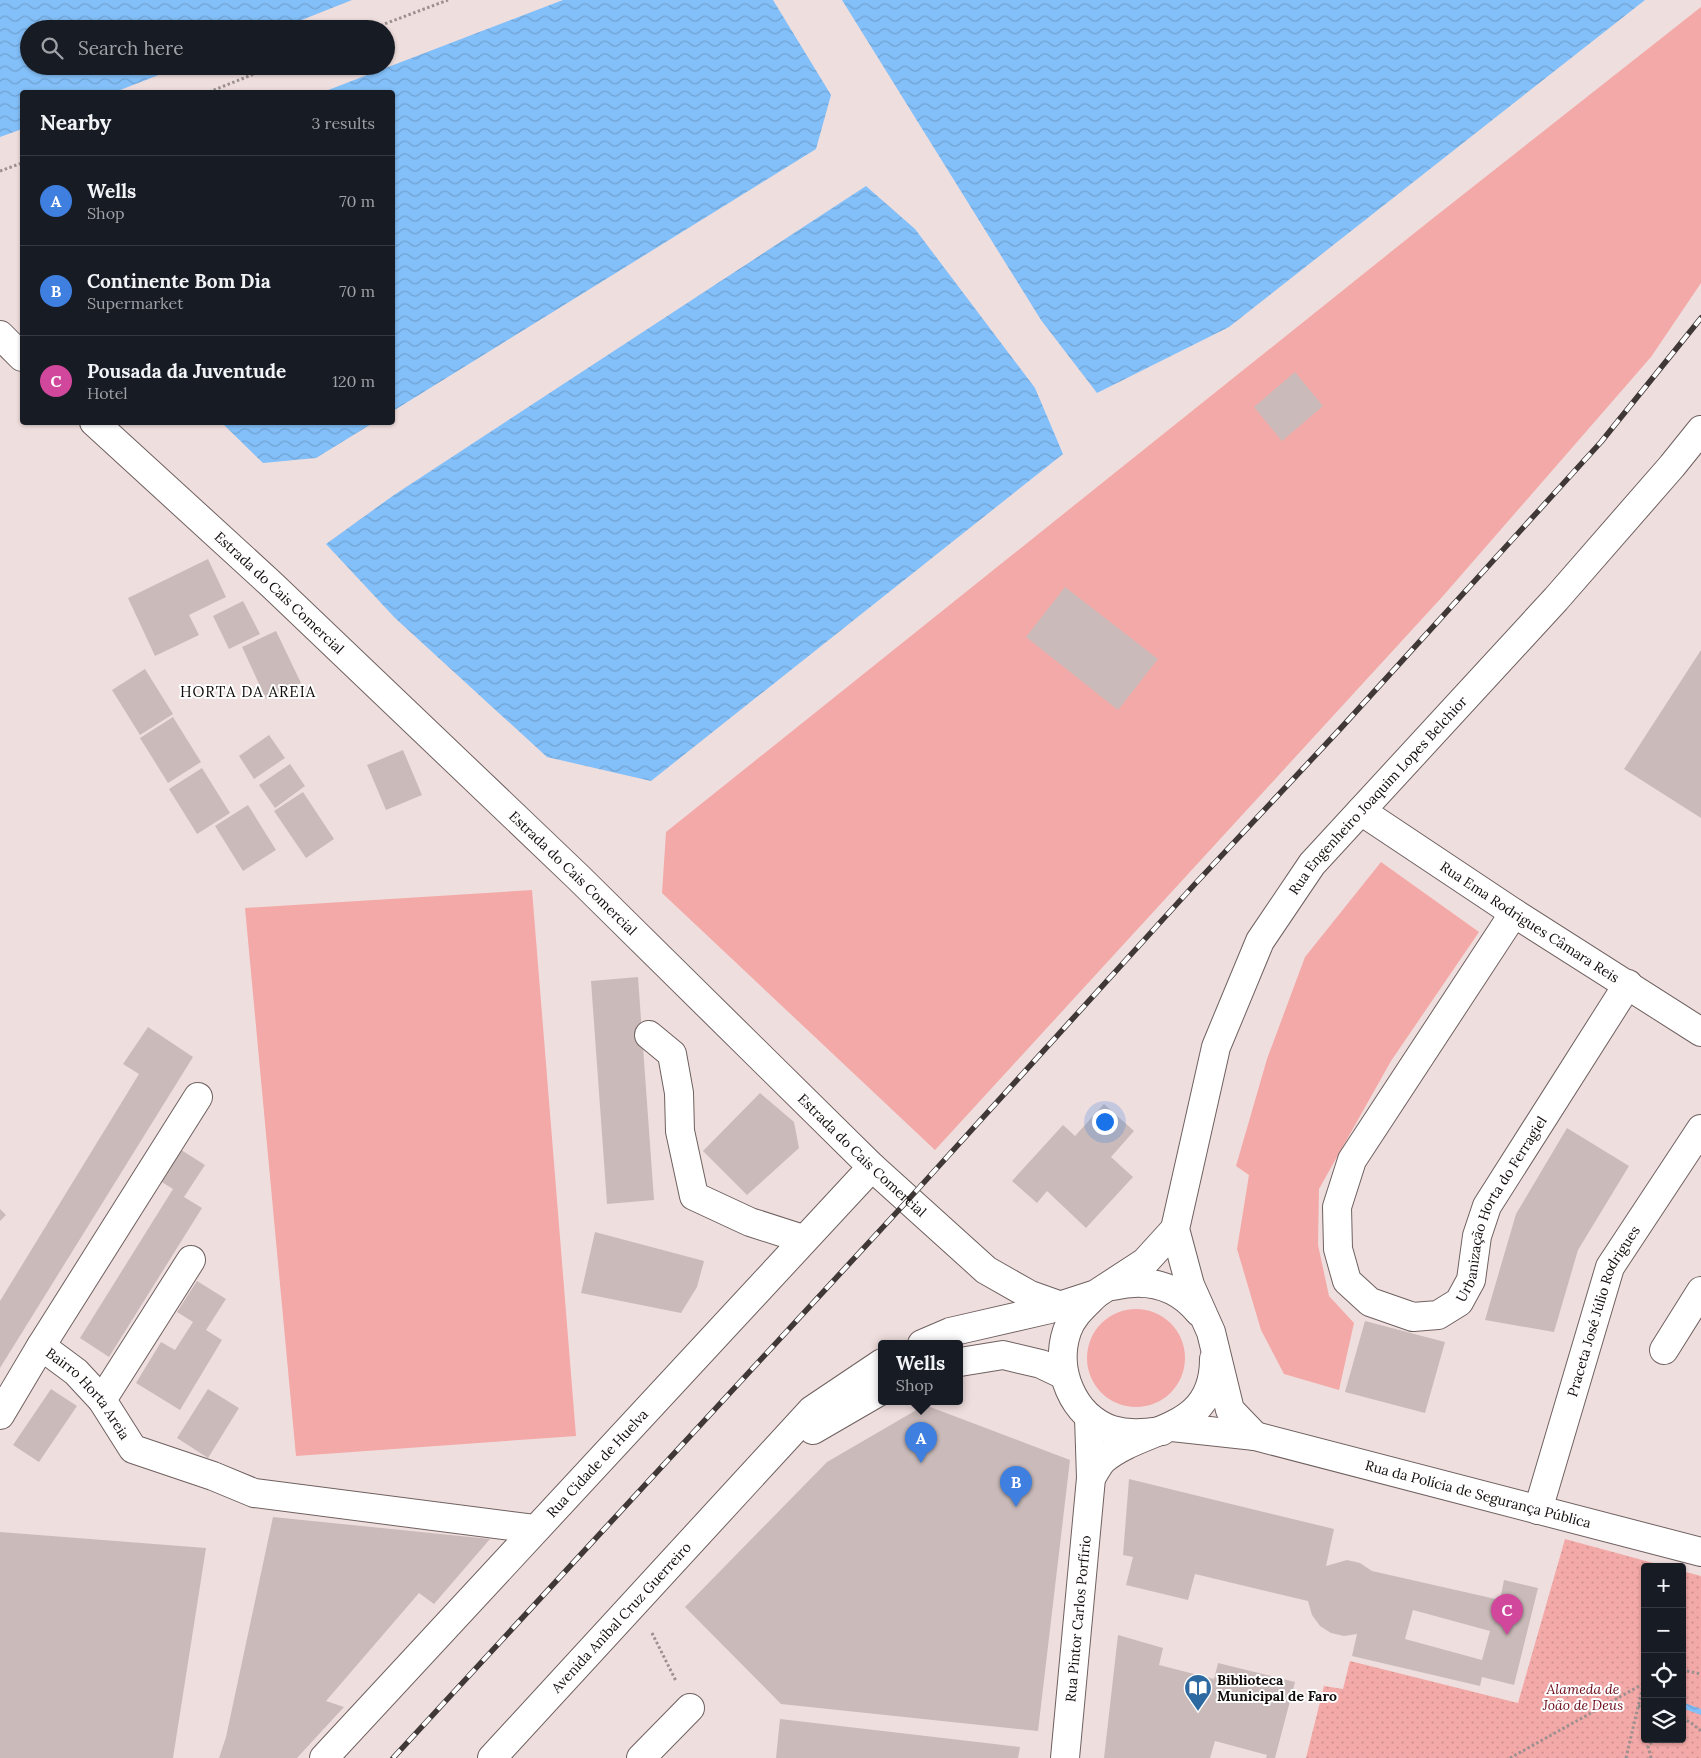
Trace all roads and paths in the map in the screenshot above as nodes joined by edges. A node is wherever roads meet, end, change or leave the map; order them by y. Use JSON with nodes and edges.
{"nodes":[{"id":1,"x":448,"y":0,"type":"edge"},
{"id":2,"x":395,"y":20,"type":"edge"},
{"id":3,"x":252,"y":75,"type":"edge"},
{"id":4,"x":214,"y":90,"type":"edge"},
{"id":5,"x":20,"y":164,"type":"edge"},
{"id":6,"x":0,"y":171,"type":"edge"},
{"id":7,"x":97,"y":425,"type":"edge"},
{"id":8,"x":1701,"y":430,"type":"edge"},
{"id":9,"x":1361,"y":811,"type":"junction"},
{"id":10,"x":1514,"y":913,"type":"junction"},
{"id":11,"x":1628,"y":984,"type":"junction"},
{"id":12,"x":1701,"y":1032,"type":"edge"},
{"id":13,"x":649,"y":1035,"type":"dead end"},
{"id":14,"x":198,"y":1097,"type":"dead end"},
{"id":15,"x":1701,"y":1129,"type":"edge"},
{"id":16,"x":872,"y":1167,"type":"junction"},
{"id":17,"x":1175,"y":1229,"type":"junction"},
{"id":18,"x":803,"y":1239,"type":"junction"},
{"id":19,"x":191,"y":1260,"type":"dead end"},
{"id":20,"x":1103,"y":1291,"type":"junction"},
{"id":21,"x":1701,"y":1291,"type":"edge"},
{"id":22,"x":1061,"y":1306,"type":"junction"},
{"id":23,"x":1205,"y":1320,"type":"junction"},
{"id":24,"x":931,"y":1340,"type":"edge"},
{"id":25,"x":1214,"y":1345,"type":"junction"},
{"id":26,"x":42,"y":1346,"type":"junction"},
{"id":27,"x":1664,"y":1350,"type":"dead end"},
{"id":28,"x":963,"y":1361,"type":"edge"},
{"id":29,"x":878,"y":1366,"type":"edge"},
{"id":30,"x":1064,"y":1376,"type":"junction"},
{"id":31,"x":878,"y":1392,"type":"edge"},
{"id":32,"x":102,"y":1400,"type":"junction"},
{"id":33,"x":0,"y":1415,"type":"edge"},
{"id":34,"x":1089,"y":1417,"type":"junction"},
{"id":35,"x":1167,"y":1429,"type":"junction"},
{"id":36,"x":1255,"y":1436,"type":"junction"},
{"id":37,"x":752,"y":1476,"type":"junction"},
{"id":38,"x":1091,"y":1478,"type":"junction"},
{"id":39,"x":1538,"y":1510,"type":"junction"},
{"id":40,"x":534,"y":1529,"type":"junction"},
{"id":41,"x":1701,"y":1552,"type":"edge"},
{"id":42,"x":636,"y":1601,"type":"junction"},
{"id":43,"x":1686,"y":1671,"type":"edge"},
{"id":44,"x":1701,"y":1674,"type":"edge"},
{"id":45,"x":1641,"y":1685,"type":"edge"},
{"id":46,"x":1641,"y":1693,"type":"edge"},
{"id":47,"x":1638,"y":1706,"type":"junction"},
{"id":48,"x":1641,"y":1707,"type":"edge"},
{"id":49,"x":690,"y":1708,"type":"joint"},
{"id":50,"x":1686,"y":1721,"type":"edge"},
{"id":51,"x":1701,"y":1731,"type":"edge"},
{"id":52,"x":1651,"y":1743,"type":"edge"},
{"id":53,"x":324,"y":1758,"type":"edge"},
{"id":54,"x":492,"y":1758,"type":"edge"},
{"id":55,"x":641,"y":1758,"type":"edge"},
{"id":56,"x":1065,"y":1758,"type":"edge"},
{"id":57,"x":1510,"y":1758,"type":"edge"},
{"id":58,"x":1626,"y":1758,"type":"edge"},
{"id":59,"x":1651,"y":1758,"type":"edge"}],
"edges":[{"from":1,"to":2,"type":"path"},
{"from":3,"to":4,"type":"path"},
{"from":5,"to":6,"type":"path"},
{"from":7,"to":16,"type":"street","name":"Estrada do Cais Comercial"},
{"from":8,"to":9,"type":"street","name":"Rua Engenheiro Joaquim Lopes Belchior"},
{"from":9,"to":10,"type":"street","name":"Rua Ema Rodrigues Câmara Reis"},
{"from":9,"to":17,"type":"street","name":"Rua Engenheiro Joaquim Lopes Belchior"},
{"from":10,"to":11,"type":"street","name":"Rua Ema Rodrigues Câmara Reis"},
{"from":10,"to":11,"type":"street","name":"Urbanização Horta do Ferragiel"},
{"from":11,"to":12,"type":"street","name":"Rua Ema Rodrigues Câmara Reis"},
{"from":13,"to":18,"type":"street"},
{"from":14,"to":26,"type":"street","name":"Bairro Horta Areia"},
{"from":15,"to":39,"type":"street","name":"Praceta José Júlio Rodrigues"},
{"from":16,"to":18,"type":"street","name":"Rua Cidade de Huelva"},
{"from":16,"to":22,"type":"street","name":"Estrada do Cais Comercial"},
{"from":17,"to":20,"type":"street"},
{"from":17,"to":23,"type":"street"},
{"from":18,"to":40,"type":"street","name":"Rua Cidade de Huelva"},
{"from":19,"to":32,"type":"street"},
{"from":20,"to":22,"type":"street"},
{"from":20,"to":23,"type":"street"},
{"from":20,"to":30,"type":"street"},
{"from":21,"to":27,"type":"street"},
{"from":22,"to":24,"type":"street"},
{"from":23,"to":25,"type":"street"},
{"from":25,"to":35,"type":"street"},
{"from":25,"to":36,"type":"street"},
{"from":26,"to":32,"type":"street","name":"Bairro Horta Areia"},
{"from":26,"to":33,"type":"street"},
{"from":28,"to":30,"type":"street"},
{"from":29,"to":37,"type":"street"},
{"from":30,"to":34,"type":"street"},
{"from":31,"to":37,"type":"street"},
{"from":32,"to":40,"type":"street","name":"Bairro Horta Areia"},
{"from":34,"to":35,"type":"street"},
{"from":34,"to":38,"type":"street","name":"Rua Pintor Carlos Porfírio"},
{"from":35,"to":36,"type":"street","name":"Rua da Polícia de Segurança Pública"},
{"from":35,"to":38,"type":"street"},
{"from":36,"to":39,"type":"street","name":"Rua da Polícia de Segurança Pública"},
{"from":37,"to":42,"type":"street","name":"Avenida Aníbal Cruz Guerreiro"},
{"from":38,"to":56,"type":"street","name":"Rua Pintor Carlos Porfírio"},
{"from":39,"to":41,"type":"street","name":"Rua da Polícia de Segurança Pública"},
{"from":40,"to":53,"type":"street","name":"Rua Cidade de Huelva"},
{"from":42,"to":49,"type":"path"},
{"from":42,"to":54,"type":"street","name":"Avenida Aníbal Cruz Guerreiro"},
{"from":43,"to":44,"type":"path"},
{"from":45,"to":57,"type":"path"},
{"from":46,"to":47,"type":"path"},
{"from":47,"to":48,"type":"path"},
{"from":47,"to":58,"type":"path"},
{"from":49,"to":55,"type":"street"},
{"from":50,"to":51,"type":"path"},
{"from":52,"to":59,"type":"path"}]}
